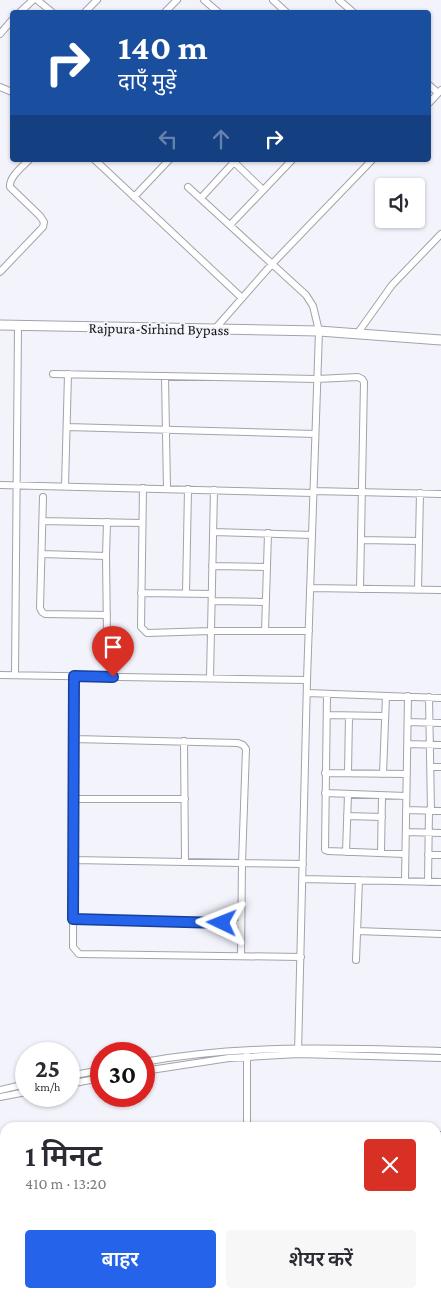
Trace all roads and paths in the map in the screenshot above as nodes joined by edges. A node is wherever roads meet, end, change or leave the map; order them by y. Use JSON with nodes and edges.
{"nodes":[{"id":1,"x":33,"y":0,"type":"edge"},
{"id":2,"x":37,"y":0,"type":"edge"},
{"id":3,"x":204,"y":0,"type":"edge"},
{"id":4,"x":273,"y":0,"type":"edge"},
{"id":5,"x":339,"y":0,"type":"edge"},
{"id":6,"x":22,"y":10,"type":"edge"},
{"id":7,"x":50,"y":10,"type":"edge"},
{"id":8,"x":216,"y":10,"type":"edge"},
{"id":9,"x":284,"y":10,"type":"edge"},
{"id":10,"x":350,"y":10,"type":"edge"},
{"id":11,"x":10,"y":22,"type":"edge"},
{"id":12,"x":0,"y":34,"type":"edge"},
{"id":13,"x":26,"y":162,"type":"edge"},
{"id":14,"x":100,"y":162,"type":"edge"},
{"id":15,"x":167,"y":162,"type":"edge"},
{"id":16,"x":232,"y":162,"type":"edge"},
{"id":17,"x":234,"y":162,"type":"edge"},
{"id":18,"x":290,"y":162,"type":"edge"},
{"id":19,"x":370,"y":162,"type":"edge"},
{"id":20,"x":188,"y":187,"type":"dead end"},
{"id":21,"x":263,"y":190,"type":"junction"},
{"id":22,"x":134,"y":197,"type":"junction"},
{"id":23,"x":200,"y":198,"type":"junction"},
{"id":24,"x":230,"y":225,"type":"junction"},
{"id":25,"x":441,"y":234,"type":"edge"},
{"id":26,"x":272,"y":264,"type":"junction"},
{"id":27,"x":0,"y":272,"type":"edge"},
{"id":28,"x":242,"y":298,"type":"junction"},
{"id":29,"x":0,"y":325,"type":"edge"},
{"id":30,"x":18,"y":326,"type":"junction"},
{"id":31,"x":214,"y":330,"type":"junction"},
{"id":32,"x":319,"y":331,"type":"junction"},
{"id":33,"x":357,"y":334,"type":"junction"},
{"id":34,"x":441,"y":340,"type":"edge"},
{"id":35,"x":53,"y":374,"type":"dead end"},
{"id":36,"x":68,"y":374,"type":"junction"},
{"id":37,"x":165,"y":376,"type":"junction"},
{"id":38,"x":317,"y":379,"type":"junction"},
{"id":39,"x":67,"y":427,"type":"junction"},
{"id":40,"x":166,"y":430,"type":"junction"},
{"id":41,"x":315,"y":434,"type":"junction"},
{"id":42,"x":0,"y":485,"type":"edge"},
{"id":43,"x":17,"y":485,"type":"junction"},
{"id":44,"x":65,"y":486,"type":"junction"},
{"id":45,"x":143,"y":488,"type":"junction"},
{"id":46,"x":167,"y":489,"type":"junction"},
{"id":47,"x":188,"y":490,"type":"junction"},
{"id":48,"x":214,"y":490,"type":"junction"},
{"id":49,"x":313,"y":492,"type":"junction"},
{"id":50,"x":362,"y":492,"type":"junction"},
{"id":51,"x":420,"y":493,"type":"junction"},
{"id":52,"x":441,"y":494,"type":"edge"},
{"id":53,"x":43,"y":497,"type":"dead end"},
{"id":54,"x":43,"y":521,"type":"junction"},
{"id":55,"x":107,"y":522,"type":"junction"},
{"id":56,"x":142,"y":523,"type":"junction"},
{"id":57,"x":213,"y":532,"type":"junction"},
{"id":58,"x":268,"y":533,"type":"junction"},
{"id":59,"x":312,"y":535,"type":"junction"},
{"id":60,"x":361,"y":540,"type":"junction"},
{"id":61,"x":419,"y":542,"type":"junction"},
{"id":62,"x":42,"y":554,"type":"junction"},
{"id":63,"x":106,"y":556,"type":"junction"},
{"id":64,"x":212,"y":566,"type":"junction"},
{"id":65,"x":267,"y":567,"type":"junction"},
{"id":66,"x":310,"y":588,"type":"junction"},
{"id":67,"x":360,"y":589,"type":"junction"},
{"id":68,"x":418,"y":590,"type":"junction"},
{"id":69,"x":441,"y":590,"type":"edge"},
{"id":70,"x":142,"y":593,"type":"junction"},
{"id":71,"x":186,"y":594,"type":"junction"},
{"id":72,"x":212,"y":597,"type":"junction"},
{"id":73,"x":266,"y":602,"type":"junction"},
{"id":74,"x":106,"y":615,"type":"junction"},
{"id":75,"x":211,"y":631,"type":"junction"},
{"id":76,"x":265,"y":631,"type":"junction"},
{"id":77,"x":309,"y":631,"type":"junction"},
{"id":78,"x":107,"y":636,"type":"dead end"},
{"id":79,"x":0,"y":675,"type":"edge"},
{"id":80,"x":15,"y":675,"type":"junction"},
{"id":81,"x":74,"y":676,"type":"junction"},
{"id":82,"x":210,"y":678,"type":"junction"},
{"id":83,"x":307,"y":680,"type":"junction"},
{"id":84,"x":307,"y":693,"type":"junction"},
{"id":85,"x":327,"y":694,"type":"junction"},
{"id":86,"x":386,"y":696,"type":"junction"},
{"id":87,"x":408,"y":696,"type":"junction"},
{"id":88,"x":429,"y":697,"type":"junction"},
{"id":89,"x":441,"y":698,"type":"edge"},
{"id":90,"x":327,"y":715,"type":"junction"},
{"id":91,"x":349,"y":716,"type":"junction"},
{"id":92,"x":385,"y":716,"type":"junction"},
{"id":93,"x":408,"y":722,"type":"junction"},
{"id":94,"x":429,"y":723,"type":"junction"},
{"id":95,"x":441,"y":723,"type":"edge"},
{"id":96,"x":74,"y":739,"type":"junction"},
{"id":97,"x":184,"y":741,"type":"junction"},
{"id":98,"x":408,"y":744,"type":"junction"},
{"id":99,"x":431,"y":745,"type":"junction"},
{"id":100,"x":441,"y":745,"type":"edge"},
{"id":101,"x":431,"y":767,"type":"junction"},
{"id":102,"x":441,"y":767,"type":"edge"},
{"id":103,"x":325,"y":773,"type":"junction"},
{"id":104,"x":348,"y":773,"type":"junction"},
{"id":105,"x":382,"y":774,"type":"junction"},
{"id":106,"x":407,"y":774,"type":"junction"},
{"id":107,"x":325,"y":793,"type":"junction"},
{"id":108,"x":348,"y":794,"type":"junction"},
{"id":109,"x":382,"y":796,"type":"junction"},
{"id":110,"x":406,"y":796,"type":"junction"},
{"id":111,"x":73,"y":798,"type":"junction"},
{"id":112,"x":185,"y":799,"type":"junction"},
{"id":113,"x":406,"y":810,"type":"junction"},
{"id":114,"x":430,"y":810,"type":"junction"},
{"id":115,"x":441,"y":811,"type":"edge"},
{"id":116,"x":348,"y":816,"type":"junction"},
{"id":117,"x":382,"y":817,"type":"junction"},
{"id":118,"x":406,"y":832,"type":"junction"},
{"id":119,"x":428,"y":832,"type":"junction"},
{"id":120,"x":441,"y":833,"type":"edge"},
{"id":121,"x":346,"y":852,"type":"junction"},
{"id":122,"x":381,"y":853,"type":"junction"},
{"id":123,"x":405,"y":854,"type":"junction"},
{"id":124,"x":428,"y":855,"type":"junction"},
{"id":125,"x":441,"y":855,"type":"edge"},
{"id":126,"x":73,"y":860,"type":"junction"},
{"id":127,"x":185,"y":862,"type":"junction"},
{"id":128,"x":242,"y":863,"type":"junction"},
{"id":129,"x":303,"y":864,"type":"junction"},
{"id":130,"x":303,"y":879,"type":"junction"},
{"id":131,"x":359,"y":880,"type":"junction"},
{"id":132,"x":405,"y":881,"type":"junction"},
{"id":133,"x":428,"y":882,"type":"junction"},
{"id":134,"x":441,"y":882,"type":"edge"},
{"id":135,"x":73,"y":919,"type":"junction"},
{"id":136,"x":241,"y":924,"type":"junction"},
{"id":137,"x":357,"y":931,"type":"junction"},
{"id":138,"x":441,"y":934,"type":"edge"},
{"id":139,"x":241,"y":956,"type":"junction"},
{"id":140,"x":301,"y":958,"type":"junction"},
{"id":141,"x":356,"y":960,"type":"dead end"},
{"id":142,"x":299,"y":1051,"type":"junction"},
{"id":143,"x":441,"y":1051,"type":"edge"},
{"id":144,"x":247,"y":1054,"type":"junction"},
{"id":145,"x":441,"y":1058,"type":"edge"},
{"id":146,"x":155,"y":1061,"type":"edge"},
{"id":147,"x":155,"y":1069,"type":"edge"},
{"id":148,"x":15,"y":1087,"type":"edge"},
{"id":149,"x":0,"y":1090,"type":"edge"},
{"id":150,"x":15,"y":1094,"type":"edge"},
{"id":151,"x":0,"y":1097,"type":"edge"},
{"id":152,"x":247,"y":1122,"type":"edge"}],
"edges":[{"from":1,"to":6,"type":"street"},
{"from":2,"to":7,"type":"street"},
{"from":3,"to":8,"type":"street"},
{"from":4,"to":9,"type":"street"},
{"from":5,"to":10,"type":"street"},
{"from":11,"to":12,"type":"street"},
{"from":13,"to":27,"type":"street"},
{"from":14,"to":22,"type":"street"},
{"from":15,"to":22,"type":"street"},
{"from":16,"to":23,"type":"street"},
{"from":17,"to":21,"type":"street"},
{"from":18,"to":21,"type":"street"},
{"from":19,"to":26,"type":"street"},
{"from":20,"to":23,"type":"street"},
{"from":21,"to":24,"type":"street"},
{"from":22,"to":28,"type":"street"},
{"from":23,"to":24,"type":"street"},
{"from":24,"to":26,"type":"street"},
{"from":25,"to":33,"type":"street"},
{"from":26,"to":28,"type":"street"},
{"from":26,"to":32,"type":"street"},
{"from":28,"to":31,"type":"street"},
{"from":29,"to":30,"type":"main road","name":"Rajpura-Sirhind Bypass"},
{"from":30,"to":31,"type":"main road","name":"Rajpura-Sirhind Bypass"},
{"from":30,"to":43,"type":"street"},
{"from":31,"to":32,"type":"main road","name":"Rajpura-Sirhind Bypass"},
{"from":32,"to":33,"type":"main road","name":"Rajpura-Sirhind Bypass"},
{"from":32,"to":38,"type":"street"},
{"from":33,"to":34,"type":"main road","name":"Rajpura-Sirhind Bypass"},
{"from":35,"to":36,"type":"street"},
{"from":36,"to":37,"type":"street"},
{"from":36,"to":39,"type":"street"},
{"from":37,"to":38,"type":"street"},
{"from":37,"to":40,"type":"street"},
{"from":38,"to":41,"type":"street"},
{"from":38,"to":50,"type":"street"},
{"from":39,"to":40,"type":"street"},
{"from":39,"to":44,"type":"street"},
{"from":40,"to":41,"type":"street"},
{"from":40,"to":46,"type":"street"},
{"from":41,"to":49,"type":"street"},
{"from":42,"to":43,"type":"street"},
{"from":43,"to":44,"type":"street"},
{"from":43,"to":80,"type":"street"},
{"from":44,"to":45,"type":"street"},
{"from":45,"to":46,"type":"street"},
{"from":45,"to":56,"type":"street"},
{"from":46,"to":47,"type":"street"},
{"from":47,"to":48,"type":"street"},
{"from":47,"to":71,"type":"street"},
{"from":48,"to":49,"type":"street"},
{"from":48,"to":57,"type":"street"},
{"from":49,"to":50,"type":"street"},
{"from":49,"to":59,"type":"street"},
{"from":50,"to":51,"type":"street"},
{"from":50,"to":60,"type":"street"},
{"from":51,"to":52,"type":"street"},
{"from":51,"to":61,"type":"street"},
{"from":53,"to":54,"type":"street"},
{"from":54,"to":55,"type":"street"},
{"from":54,"to":62,"type":"street"},
{"from":55,"to":56,"type":"street"},
{"from":55,"to":63,"type":"street"},
{"from":56,"to":70,"type":"street"},
{"from":57,"to":58,"type":"street"},
{"from":57,"to":64,"type":"street"},
{"from":58,"to":59,"type":"street"},
{"from":58,"to":65,"type":"street"},
{"from":59,"to":66,"type":"street"},
{"from":60,"to":61,"type":"street"},
{"from":60,"to":67,"type":"street"},
{"from":61,"to":68,"type":"street"},
{"from":62,"to":63,"type":"street"},
{"from":62,"to":74,"type":"street"},
{"from":63,"to":74,"type":"street"},
{"from":64,"to":65,"type":"street"},
{"from":64,"to":72,"type":"street"},
{"from":65,"to":73,"type":"street"},
{"from":66,"to":67,"type":"street"},
{"from":66,"to":77,"type":"street"},
{"from":67,"to":68,"type":"street"},
{"from":68,"to":69,"type":"street"},
{"from":70,"to":71,"type":"street"},
{"from":70,"to":75,"type":"street"},
{"from":71,"to":72,"type":"street"},
{"from":72,"to":73,"type":"street"},
{"from":72,"to":75,"type":"street"},
{"from":73,"to":76,"type":"street"},
{"from":74,"to":78,"type":"street"},
{"from":75,"to":76,"type":"street"},
{"from":75,"to":82,"type":"street"},
{"from":76,"to":77,"type":"street"},
{"from":77,"to":83,"type":"street"},
{"from":79,"to":80,"type":"street"},
{"from":80,"to":81,"type":"street"},
{"from":81,"to":82,"type":"street"},
{"from":81,"to":96,"type":"street"},
{"from":82,"to":83,"type":"street"},
{"from":83,"to":84,"type":"street"},
{"from":84,"to":85,"type":"street"},
{"from":84,"to":129,"type":"street"},
{"from":85,"to":86,"type":"street"},
{"from":85,"to":90,"type":"street"},
{"from":86,"to":87,"type":"street"},
{"from":86,"to":92,"type":"street"},
{"from":87,"to":88,"type":"street"},
{"from":87,"to":93,"type":"street"},
{"from":88,"to":89,"type":"street"},
{"from":88,"to":94,"type":"street"},
{"from":90,"to":91,"type":"street"},
{"from":90,"to":103,"type":"street"},
{"from":91,"to":92,"type":"street"},
{"from":91,"to":104,"type":"street"},
{"from":92,"to":105,"type":"street"},
{"from":93,"to":94,"type":"street"},
{"from":93,"to":98,"type":"street"},
{"from":94,"to":95,"type":"street"},
{"from":94,"to":99,"type":"street"},
{"from":96,"to":97,"type":"street"},
{"from":96,"to":111,"type":"street"},
{"from":97,"to":112,"type":"street"},
{"from":97,"to":128,"type":"street"},
{"from":98,"to":99,"type":"street"},
{"from":98,"to":106,"type":"street"},
{"from":99,"to":100,"type":"street"},
{"from":99,"to":101,"type":"street"},
{"from":101,"to":102,"type":"street"},
{"from":101,"to":114,"type":"street"},
{"from":103,"to":104,"type":"street"},
{"from":103,"to":107,"type":"street"},
{"from":104,"to":105,"type":"street"},
{"from":105,"to":106,"type":"street"},
{"from":106,"to":110,"type":"street"},
{"from":107,"to":108,"type":"street"},
{"from":107,"to":121,"type":"street"},
{"from":108,"to":109,"type":"street"},
{"from":108,"to":116,"type":"street"},
{"from":109,"to":110,"type":"street"},
{"from":109,"to":117,"type":"street"},
{"from":110,"to":113,"type":"street"},
{"from":111,"to":112,"type":"street"},
{"from":111,"to":126,"type":"street"},
{"from":112,"to":127,"type":"street"},
{"from":113,"to":114,"type":"street"},
{"from":113,"to":118,"type":"street"},
{"from":114,"to":115,"type":"street"},
{"from":114,"to":119,"type":"street"},
{"from":116,"to":117,"type":"street"},
{"from":116,"to":121,"type":"street"},
{"from":117,"to":122,"type":"street"},
{"from":118,"to":119,"type":"street"},
{"from":118,"to":123,"type":"street"},
{"from":119,"to":120,"type":"street"},
{"from":119,"to":124,"type":"street"},
{"from":121,"to":122,"type":"street"},
{"from":122,"to":123,"type":"street"},
{"from":123,"to":132,"type":"street"},
{"from":124,"to":125,"type":"street"},
{"from":124,"to":133,"type":"street"},
{"from":126,"to":127,"type":"street"},
{"from":126,"to":135,"type":"street"},
{"from":127,"to":128,"type":"street"},
{"from":128,"to":129,"type":"street"},
{"from":128,"to":136,"type":"street"},
{"from":129,"to":130,"type":"street"},
{"from":130,"to":131,"type":"street"},
{"from":130,"to":140,"type":"street"},
{"from":131,"to":132,"type":"street"},
{"from":131,"to":137,"type":"street"},
{"from":132,"to":133,"type":"street"},
{"from":133,"to":134,"type":"street"},
{"from":135,"to":136,"type":"street"},
{"from":135,"to":139,"type":"street"},
{"from":136,"to":139,"type":"street"},
{"from":137,"to":138,"type":"street"},
{"from":137,"to":141,"type":"street"},
{"from":139,"to":140,"type":"street"},
{"from":140,"to":142,"type":"street"},
{"from":142,"to":143,"type":"street"},
{"from":142,"to":144,"type":"street"},
{"from":142,"to":145,"type":"street"},
{"from":144,"to":146,"type":"street"},
{"from":144,"to":147,"type":"street"},
{"from":144,"to":152,"type":"street"},
{"from":148,"to":149,"type":"street"},
{"from":150,"to":151,"type":"street"}]}
